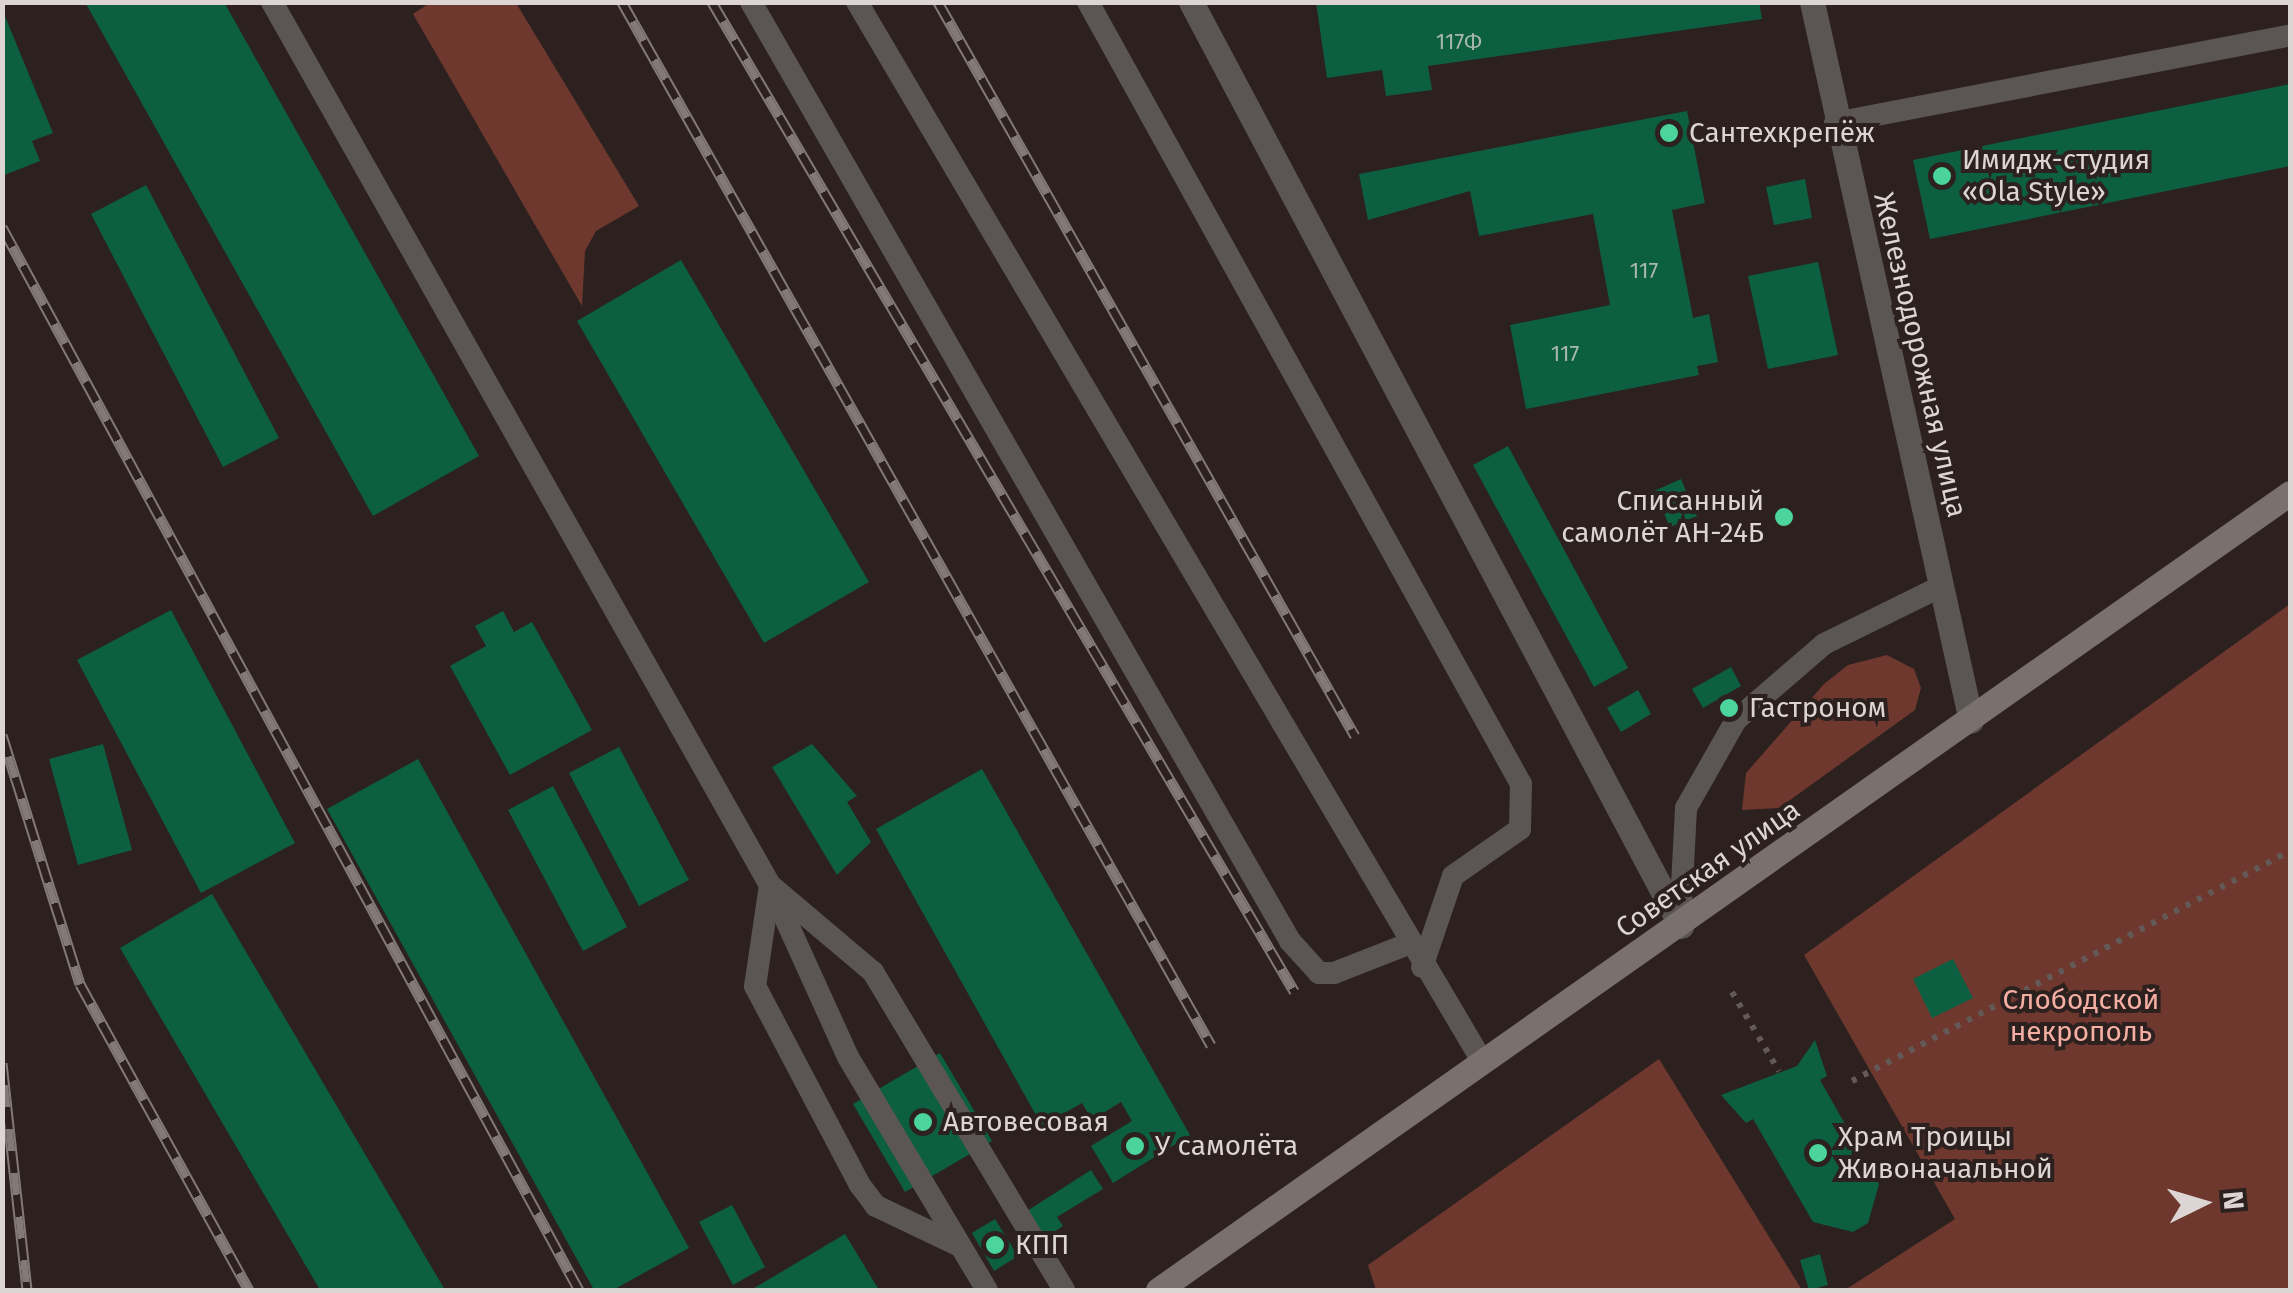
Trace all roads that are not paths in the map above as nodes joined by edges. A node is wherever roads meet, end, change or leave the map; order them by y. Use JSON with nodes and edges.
{"nodes":[{"id":1,"x":272,"y":2,"type":"edge"},
{"id":2,"x":751,"y":2,"type":"edge"},
{"id":3,"x":857,"y":2,"type":"edge"},
{"id":4,"x":1088,"y":2,"type":"edge"},
{"id":5,"x":1191,"y":2,"type":"edge"},
{"id":6,"x":1812,"y":2,"type":"edge"},
{"id":7,"x":2290,"y":35,"type":"edge"},
{"id":8,"x":1836,"y":122,"type":"junction"},
{"id":9,"x":2290,"y":493,"type":"edge"},
{"id":10,"x":1942,"y":586,"type":"junction"},
{"id":11,"x":1970,"y":721,"type":"junction"},
{"id":12,"x":770,"y":885,"type":"junction"},
{"id":13,"x":1680,"y":926,"type":"junction"},
{"id":14,"x":1408,"y":944,"type":"junction"},
{"id":15,"x":1422,"y":967,"type":"junction"},
{"id":16,"x":1482,"y":1061,"type":"junction"},
{"id":17,"x":960,"y":1246,"type":"junction"},
{"id":18,"x":987,"y":1290,"type":"edge"},
{"id":19,"x":1064,"y":1290,"type":"edge"},
{"id":20,"x":1158,"y":1290,"type":"edge"}],
"edges":[{"from":1,"to":12,"type":"lane"},
{"from":2,"to":14,"type":"lane"},
{"from":3,"to":14,"type":"lane"},
{"from":4,"to":15,"type":"lane"},
{"from":5,"to":13,"type":"street"},
{"from":6,"to":8,"type":"street","name":"Железнодорожная улица"},
{"from":7,"to":8,"type":"lane"},
{"from":8,"to":10,"type":"street","name":"Железнодорожная улица"},
{"from":9,"to":11,"type":"main road","name":"Советская улица"},
{"from":10,"to":11,"type":"street","name":"Железнодорожная улица"},
{"from":10,"to":13,"type":"lane"},
{"from":11,"to":13,"type":"main road","name":"Советская улица"},
{"from":12,"to":17,"type":"lane"},
{"from":12,"to":17,"type":"lane"},
{"from":12,"to":19,"type":"lane"},
{"from":13,"to":16,"type":"main road","name":"Советская улица"},
{"from":14,"to":15,"type":"lane"},
{"from":15,"to":16,"type":"lane"},
{"from":16,"to":20,"type":"main road","name":"Советская улица"},
{"from":17,"to":18,"type":"lane"}]}
